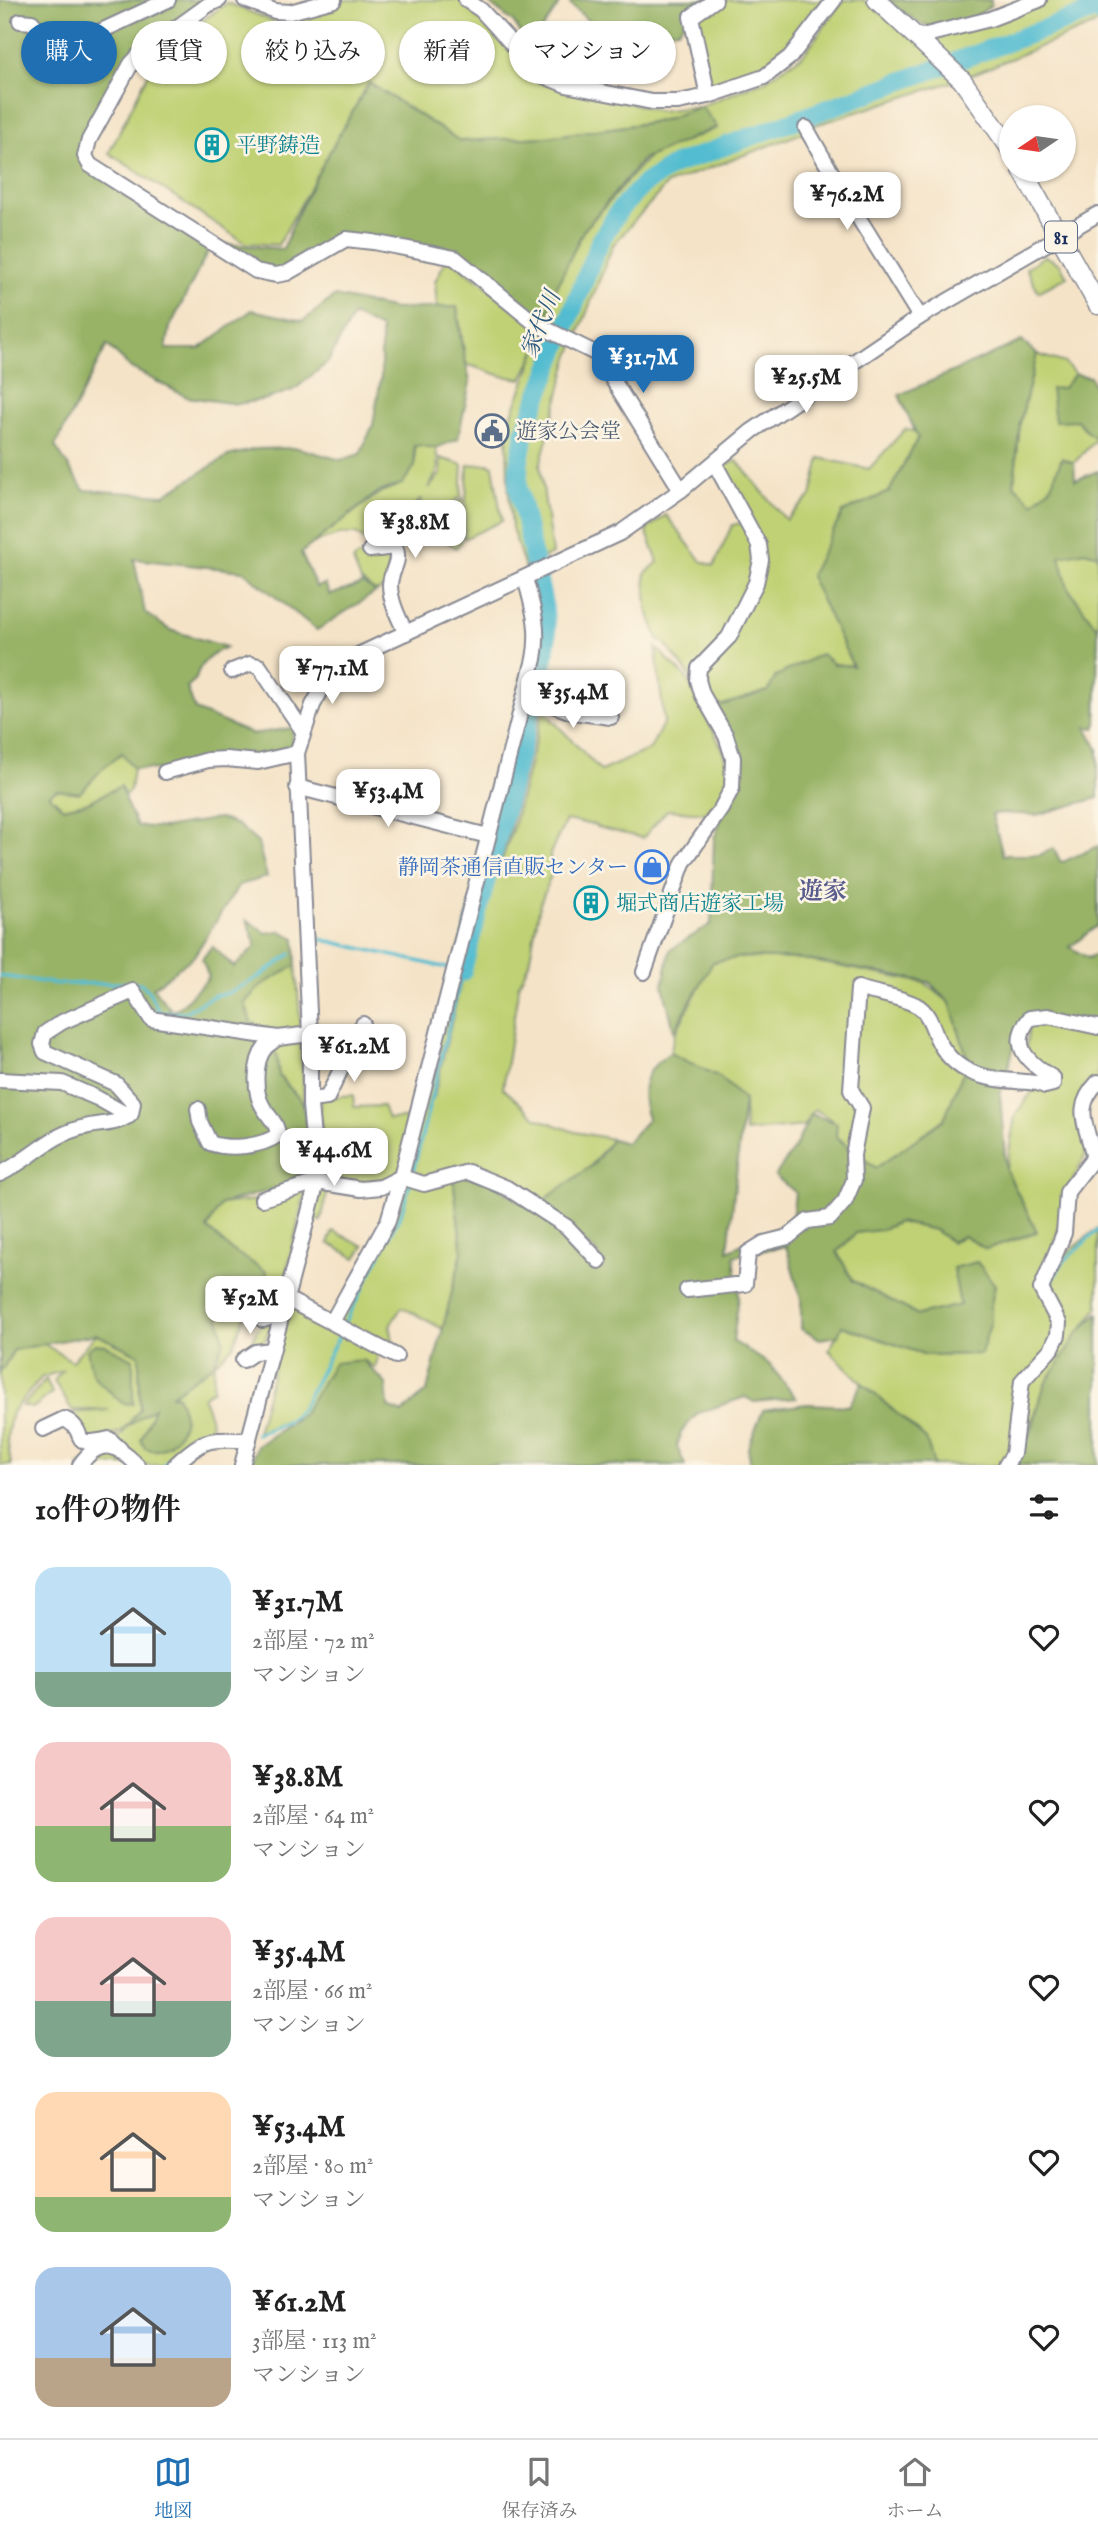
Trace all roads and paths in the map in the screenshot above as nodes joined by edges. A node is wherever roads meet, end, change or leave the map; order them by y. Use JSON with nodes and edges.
{"nodes":[{"id":1,"x":168,"y":0,"type":"edge"},
{"id":2,"x":219,"y":0,"type":"edge"},
{"id":3,"x":245,"y":0,"type":"edge"},
{"id":4,"x":334,"y":0,"type":"edge"},
{"id":5,"x":466,"y":0,"type":"edge"},
{"id":6,"x":715,"y":0,"type":"edge"},
{"id":7,"x":834,"y":0,"type":"edge"},
{"id":8,"x":877,"y":0,"type":"edge"},
{"id":9,"x":1039,"y":0,"type":"edge"},
{"id":10,"x":267,"y":4,"type":"edge"},
{"id":11,"x":20,"y":21,"type":"dead end"},
{"id":12,"x":918,"y":37,"type":"junction"},
{"id":13,"x":708,"y":96,"type":"junction"},
{"id":14,"x":806,"y":128,"type":"dead end"},
{"id":15,"x":999,"y":133,"type":"edge"},
{"id":16,"x":1029,"y":182,"type":"edge"},
{"id":17,"x":1098,"y":214,"type":"edge"},
{"id":18,"x":1060,"y":235,"type":"junction"},
{"id":19,"x":1098,"y":305,"type":"edge"},
{"id":20,"x":920,"y":317,"type":"junction"},
{"id":21,"x":715,"y":464,"type":"junction"},
{"id":22,"x":681,"y":490,"type":"junction"},
{"id":23,"x":370,"y":550,"type":"dead end"},
{"id":24,"x":525,"y":578,"type":"junction"},
{"id":25,"x":406,"y":633,"type":"junction"},
{"id":26,"x":232,"y":671,"type":"dead end"},
{"id":27,"x":545,"y":702,"type":"dead end"},
{"id":28,"x":611,"y":717,"type":"dead end"},
{"id":29,"x":303,"y":731,"type":"junction"},
{"id":30,"x":297,"y":753,"type":"junction"},
{"id":31,"x":165,"y":772,"type":"dead end"},
{"id":32,"x":297,"y":787,"type":"junction"},
{"id":33,"x":488,"y":836,"type":"junction"},
{"id":34,"x":644,"y":972,"type":"dead end"},
{"id":35,"x":363,"y":1024,"type":"dead end"},
{"id":36,"x":1098,"y":1027,"type":"edge"},
{"id":37,"x":310,"y":1034,"type":"junction"},
{"id":38,"x":278,"y":1038,"type":"junction"},
{"id":39,"x":0,"y":1080,"type":"edge"},
{"id":40,"x":1098,"y":1082,"type":"edge"},
{"id":41,"x":310,"y":1100,"type":"junction"},
{"id":42,"x":198,"y":1108,"type":"dead end"},
{"id":43,"x":129,"y":1116,"type":"junction"},
{"id":44,"x":0,"y":1174,"type":"edge"},
{"id":45,"x":408,"y":1179,"type":"junction"},
{"id":46,"x":317,"y":1182,"type":"junction"},
{"id":47,"x":262,"y":1199,"type":"dead end"},
{"id":48,"x":599,"y":1262,"type":"dead end"},
{"id":49,"x":687,"y":1290,"type":"dead end"},
{"id":50,"x":285,"y":1298,"type":"junction"},
{"id":51,"x":281,"y":1314,"type":"junction"},
{"id":52,"x":263,"y":1320,"type":"dead end"},
{"id":53,"x":338,"y":1326,"type":"junction"},
{"id":54,"x":272,"y":1350,"type":"junction"},
{"id":55,"x":396,"y":1356,"type":"dead end"},
{"id":56,"x":243,"y":1360,"type":"dead end"},
{"id":57,"x":43,"y":1429,"type":"dead end"},
{"id":58,"x":250,"y":1435,"type":"junction"},
{"id":59,"x":120,"y":1449,"type":"junction"},
{"id":60,"x":80,"y":1465,"type":"edge"},
{"id":61,"x":136,"y":1465,"type":"edge"},
{"id":62,"x":175,"y":1465,"type":"edge"},
{"id":63,"x":242,"y":1465,"type":"edge"},
{"id":64,"x":1006,"y":1465,"type":"edge"}],
"edges":[{"from":1,"to":11,"type":"street"},
{"from":2,"to":22,"type":"street"},
{"from":3,"to":10,"type":"street"},
{"from":4,"to":10,"type":"street"},
{"from":5,"to":13,"type":"street"},
{"from":6,"to":13,"type":"street"},
{"from":7,"to":13,"type":"street"},
{"from":8,"to":12,"type":"main road"},
{"from":9,"to":12,"type":"street"},
{"from":12,"to":15,"type":"main road"},
{"from":14,"to":20,"type":"street"},
{"from":16,"to":18,"type":"main road","number":"81"},
{"from":17,"to":18,"type":"street"},
{"from":18,"to":19,"type":"main road","number":"81"},
{"from":18,"to":20,"type":"street"},
{"from":20,"to":21,"type":"street"},
{"from":21,"to":22,"type":"street"},
{"from":21,"to":34,"type":"street"},
{"from":22,"to":24,"type":"street"},
{"from":23,"to":25,"type":"street"},
{"from":24,"to":25,"type":"street"},
{"from":24,"to":33,"type":"street"},
{"from":25,"to":29,"type":"street"},
{"from":26,"to":29,"type":"street"},
{"from":27,"to":28,"type":"street"},
{"from":29,"to":30,"type":"street"},
{"from":30,"to":31,"type":"street"},
{"from":30,"to":32,"type":"street"},
{"from":32,"to":33,"type":"street"},
{"from":32,"to":37,"type":"street"},
{"from":33,"to":45,"type":"street"},
{"from":35,"to":41,"type":"street"},
{"from":36,"to":49,"type":"street"},
{"from":37,"to":38,"type":"street"},
{"from":37,"to":41,"type":"street"},
{"from":38,"to":42,"type":"street"},
{"from":38,"to":43,"type":"street"},
{"from":39,"to":43,"type":"street"},
{"from":40,"to":64,"type":"street"},
{"from":41,"to":46,"type":"street"},
{"from":43,"to":44,"type":"street"},
{"from":45,"to":46,"type":"street"},
{"from":45,"to":48,"type":"street"},
{"from":45,"to":53,"type":"street"},
{"from":46,"to":47,"type":"street"},
{"from":46,"to":50,"type":"street"},
{"from":50,"to":51,"type":"street"},
{"from":50,"to":53,"type":"street"},
{"from":51,"to":52,"type":"street"},
{"from":51,"to":54,"type":"street"},
{"from":53,"to":55,"type":"street"},
{"from":54,"to":56,"type":"street"},
{"from":54,"to":58,"type":"street"},
{"from":57,"to":59,"type":"street"},
{"from":58,"to":62,"type":"street"},
{"from":58,"to":63,"type":"street"},
{"from":59,"to":60,"type":"street"},
{"from":59,"to":61,"type":"street"}]}
